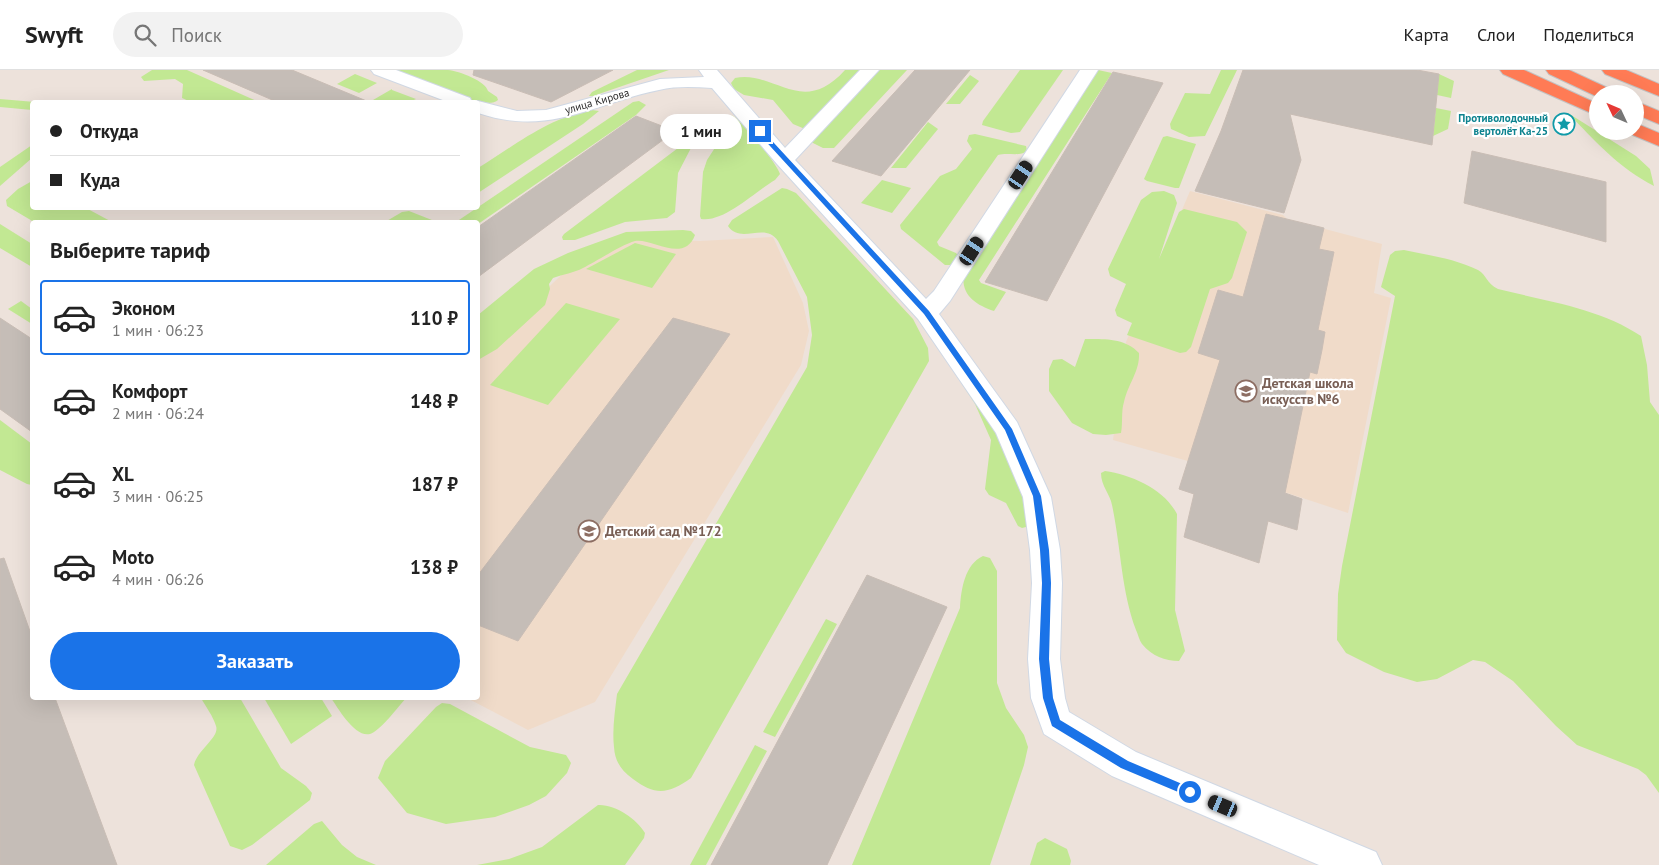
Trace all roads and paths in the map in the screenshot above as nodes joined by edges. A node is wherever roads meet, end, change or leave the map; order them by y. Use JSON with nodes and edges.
{"nodes":[{"id":1,"x":380,"y":70,"type":"edge"},
{"id":2,"x":870,"y":70,"type":"edge"},
{"id":3,"x":1089,"y":70,"type":"edge"},
{"id":4,"x":1509,"y":70,"type":"edge"},
{"id":5,"x":1555,"y":70,"type":"edge"},
{"id":6,"x":1611,"y":70,"type":"edge"},
{"id":7,"x":1653,"y":70,"type":"edge"},
{"id":8,"x":1659,"y":73,"type":"edge"},
{"id":9,"x":713,"y":76,"type":"edge"},
{"id":10,"x":1589,"y":86,"type":"edge"},
{"id":11,"x":1659,"y":91,"type":"edge"},
{"id":12,"x":458,"y":100,"type":"edge"},
{"id":13,"x":1589,"y":107,"type":"edge"},
{"id":14,"x":480,"y":109,"type":"edge"},
{"id":15,"x":1644,"y":111,"type":"edge"},
{"id":16,"x":1659,"y":118,"type":"edge"},
{"id":17,"x":1644,"y":133,"type":"edge"},
{"id":18,"x":1659,"y":140,"type":"edge"},
{"id":19,"x":784,"y":160,"type":"junction"},
{"id":20,"x":926,"y":313,"type":"junction"},
{"id":21,"x":1363,"y":865,"type":"edge"}],
"edges":[{"from":1,"to":12,"type":"street"},
{"from":2,"to":19,"type":"street"},
{"from":3,"to":20,"type":"street"},
{"from":4,"to":13,"type":"highway"},
{"from":5,"to":10,"type":"highway"},
{"from":6,"to":11,"type":"highway"},
{"from":7,"to":8,"type":"highway"},
{"from":9,"to":14,"type":"street","name":"улица Кирова"},
{"from":9,"to":19,"type":"street"},
{"from":15,"to":16,"type":"highway"},
{"from":17,"to":18,"type":"highway"},
{"from":19,"to":20,"type":"street"},
{"from":20,"to":21,"type":"street"}]}
